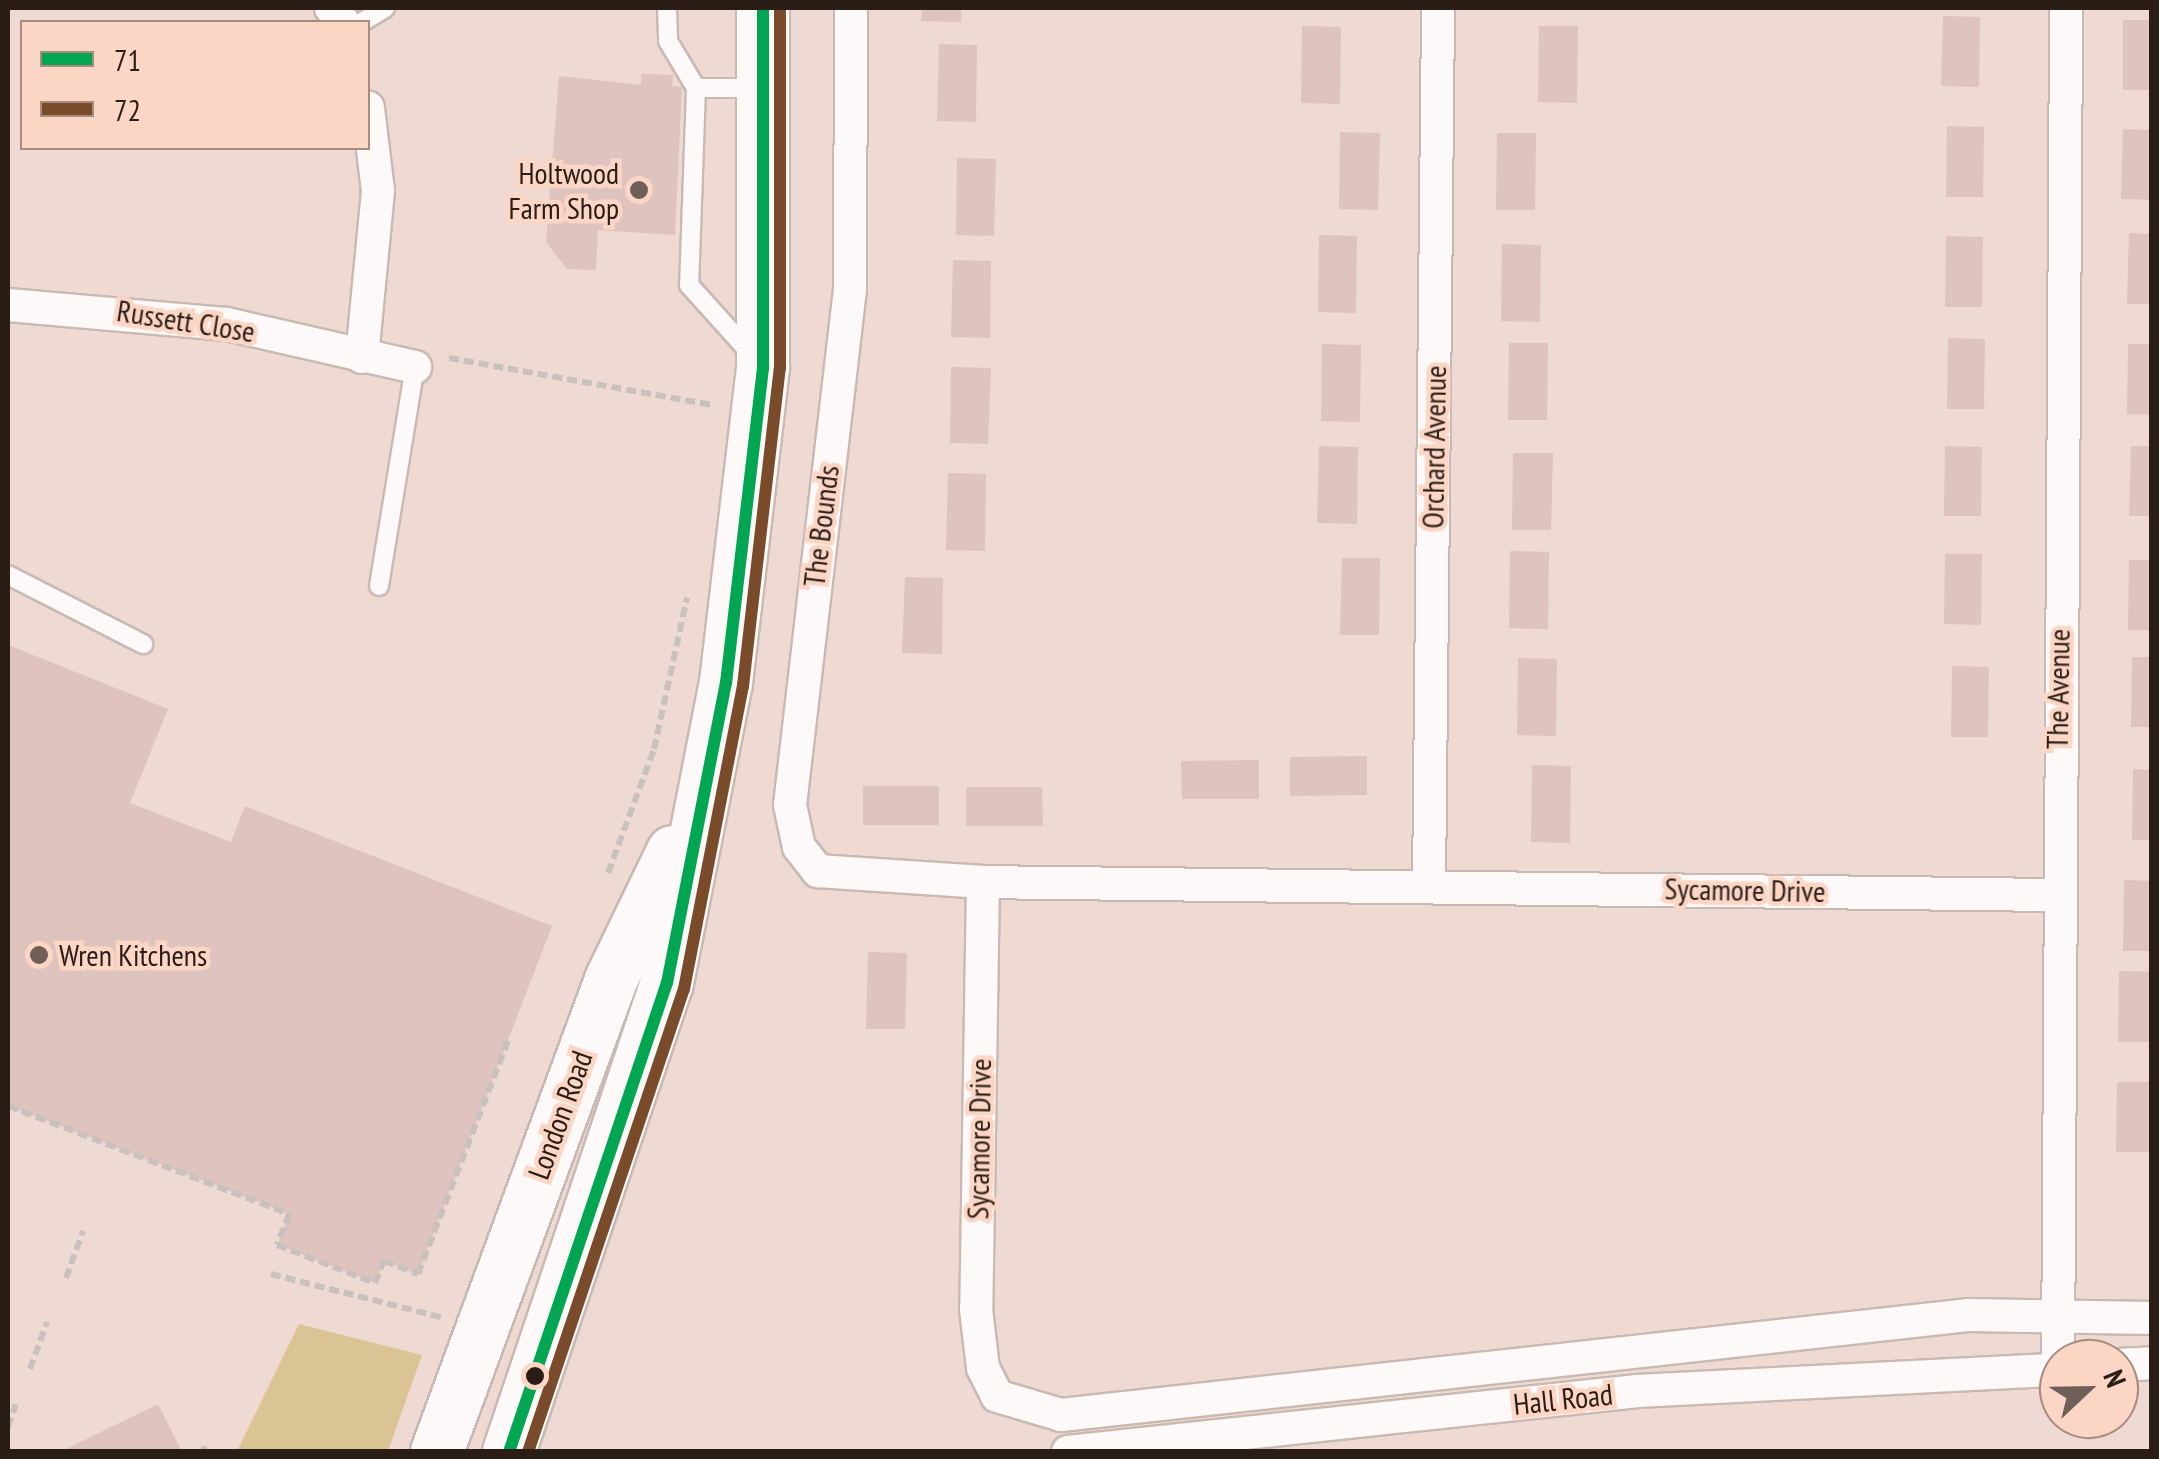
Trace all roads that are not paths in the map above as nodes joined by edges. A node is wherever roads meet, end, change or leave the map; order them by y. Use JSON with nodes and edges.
{"nodes":[{"id":1,"x":667,"y":8,"type":"edge"},
{"id":2,"x":763,"y":8,"type":"edge"},
{"id":3,"x":852,"y":8,"type":"edge"},
{"id":4,"x":1438,"y":8,"type":"edge"},
{"id":5,"x":2066,"y":8,"type":"edge"},
{"id":6,"x":696,"y":88,"type":"junction"},
{"id":7,"x":764,"y":88,"type":"junction"},
{"id":8,"x":370,"y":125,"type":"edge"},
{"id":9,"x":8,"y":304,"type":"edge"},
{"id":10,"x":362,"y":357,"type":"junction"},
{"id":11,"x":414,"y":367,"type":"joint"},
{"id":12,"x":764,"y":368,"type":"junction"},
{"id":13,"x":8,"y":576,"type":"edge"},
{"id":14,"x":378,"y":586,"type":"dead end"},
{"id":15,"x":143,"y":644,"type":"dead end"},
{"id":16,"x":704,"y":787,"type":"junction"},
{"id":17,"x":983,"y":882,"type":"junction"},
{"id":18,"x":1429,"y":887,"type":"junction"},
{"id":19,"x":2055,"y":895,"type":"junction"},
{"id":20,"x":2057,"y":1317,"type":"junction"},
{"id":21,"x":2152,"y":1318,"type":"edge"},
{"id":22,"x":2057,"y":1339,"type":"edge"},
{"id":23,"x":2039,"y":1371,"type":"edge"},
{"id":24,"x":1330,"y":1437,"type":"edge"},
{"id":25,"x":437,"y":1452,"type":"edge"},
{"id":26,"x":509,"y":1452,"type":"edge"},
{"id":27,"x":1068,"y":1452,"type":"edge"}],
"edges":[{"from":1,"to":6,"type":"lane"},
{"from":2,"to":7,"type":"main road","name":"London Road"},
{"from":3,"to":17,"type":"street","name":"The Bounds"},
{"from":4,"to":18,"type":"street","name":"Orchard Avenue"},
{"from":5,"to":19,"type":"street","name":"The Avenue"},
{"from":6,"to":7,"type":"lane"},
{"from":6,"to":12,"type":"lane"},
{"from":7,"to":12,"type":"main road","name":"London Road"},
{"from":8,"to":10,"type":"street"},
{"from":9,"to":10,"type":"street","name":"Russett Close"},
{"from":10,"to":11,"type":"street","name":"Russett Close"},
{"from":11,"to":14,"type":"lane"},
{"from":12,"to":16,"type":"main road","name":"London Road"},
{"from":13,"to":15,"type":"lane"},
{"from":16,"to":25,"type":"main road","name":"London Road"},
{"from":16,"to":26,"type":"main road","name":"London Road"},
{"from":17,"to":18,"type":"street","name":"Sycamore Drive"},
{"from":17,"to":20,"type":"street","name":"Sycamore Drive"},
{"from":18,"to":19,"type":"street","name":"Sycamore Drive"},
{"from":19,"to":20,"type":"street","name":"The Avenue"},
{"from":20,"to":21,"type":"street","name":"Sycamore Drive"},
{"from":20,"to":22,"type":"street","name":"The Avenue"},
{"from":23,"to":24,"type":"street","name":"Hall Road"},
{"from":24,"to":27,"type":"street","name":"Hall Road"}]}
